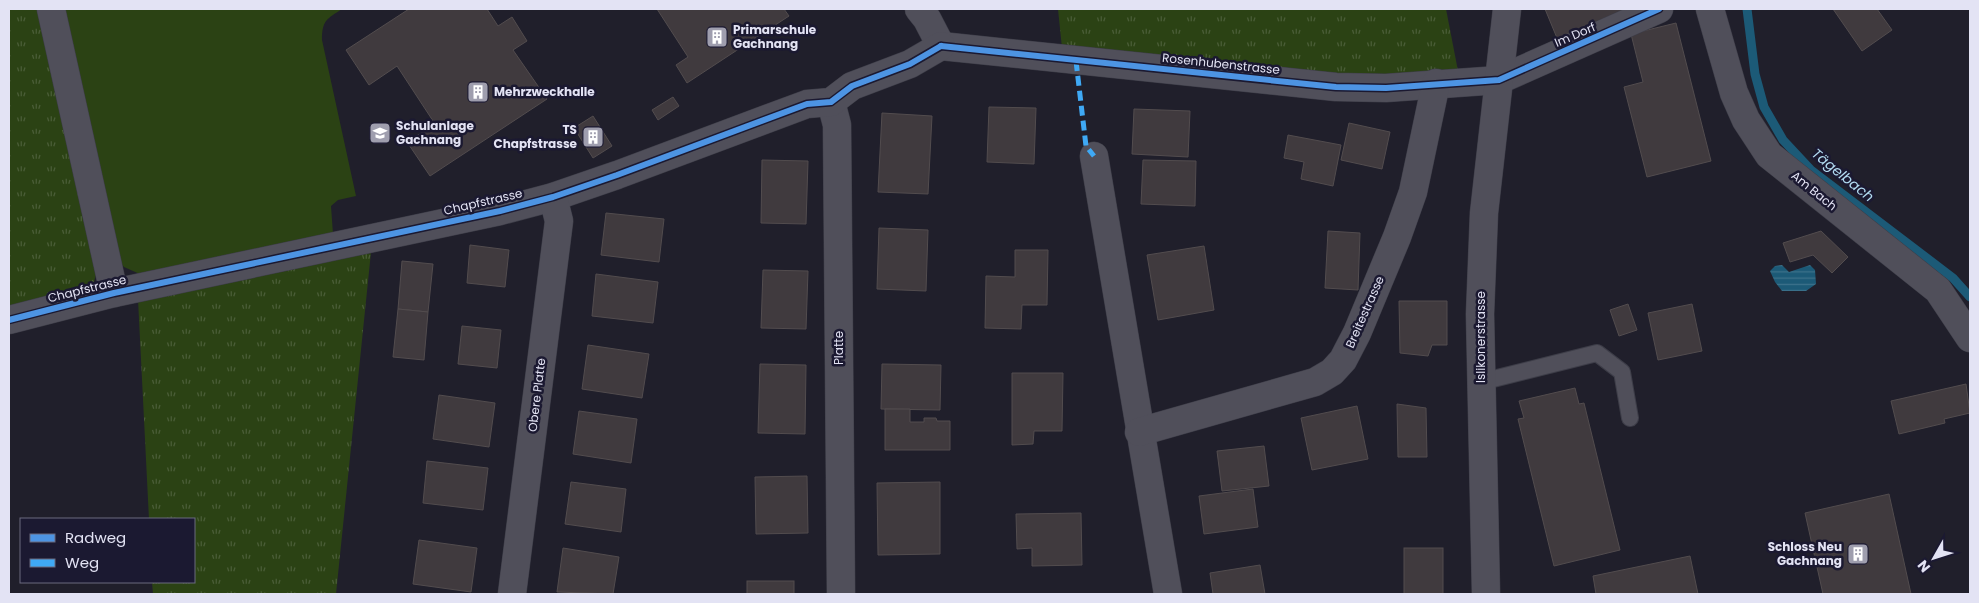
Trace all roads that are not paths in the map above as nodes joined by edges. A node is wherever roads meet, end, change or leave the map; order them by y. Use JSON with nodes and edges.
{"nodes":[{"id":1,"x":51,"y":9,"type":"edge"},
{"id":2,"x":919,"y":9,"type":"edge"},
{"id":3,"x":1507,"y":9,"type":"edge"},
{"id":4,"x":1659,"y":9,"type":"edge"},
{"id":5,"x":1710,"y":9,"type":"edge"},
{"id":6,"x":941,"y":46,"type":"junction"},
{"id":7,"x":1499,"y":80,"type":"junction"},
{"id":8,"x":1436,"y":83,"type":"junction"},
{"id":9,"x":831,"y":102,"type":"junction"},
{"id":10,"x":1094,"y":156,"type":"dead end"},
{"id":11,"x":553,"y":197,"type":"junction"},
{"id":12,"x":114,"y":294,"type":"junction"},
{"id":13,"x":9,"y":320,"type":"edge"},
{"id":14,"x":1970,"y":338,"type":"edge"},
{"id":15,"x":1481,"y":382,"type":"junction"},
{"id":16,"x":1630,"y":418,"type":"dead end"},
{"id":17,"x":1139,"y":432,"type":"junction"},
{"id":18,"x":512,"y":594,"type":"edge"},
{"id":19,"x":841,"y":594,"type":"edge"},
{"id":20,"x":1168,"y":594,"type":"edge"},
{"id":21,"x":1486,"y":594,"type":"edge"}],
"edges":[{"from":1,"to":12,"type":"street"},
{"from":2,"to":6,"type":"street"},
{"from":3,"to":7,"type":"street","name":"Islikonerstrasse"},
{"from":4,"to":7,"type":"street","name":"Im Dorf"},
{"from":5,"to":14,"type":"street","name":"Am Bach"},
{"from":6,"to":8,"type":"street","name":"Rosenhubenstrasse"},
{"from":6,"to":9,"type":"street"},
{"from":7,"to":8,"type":"street","name":"Rosenhubenstrasse"},
{"from":7,"to":15,"type":"street","name":"Islikonerstrasse"},
{"from":8,"to":17,"type":"street","name":"Breitestrasse"},
{"from":9,"to":11,"type":"street","name":"Chapfstrasse"},
{"from":9,"to":19,"type":"street","name":"Platte"},
{"from":10,"to":17,"type":"street"},
{"from":11,"to":12,"type":"street","name":"Chapfstrasse"},
{"from":11,"to":18,"type":"street","name":"Obere Platte"},
{"from":12,"to":13,"type":"street","name":"Chapfstrasse"},
{"from":15,"to":16,"type":"lane"},
{"from":15,"to":21,"type":"street","name":"Islikonerstrasse"},
{"from":17,"to":20,"type":"street"}]}
